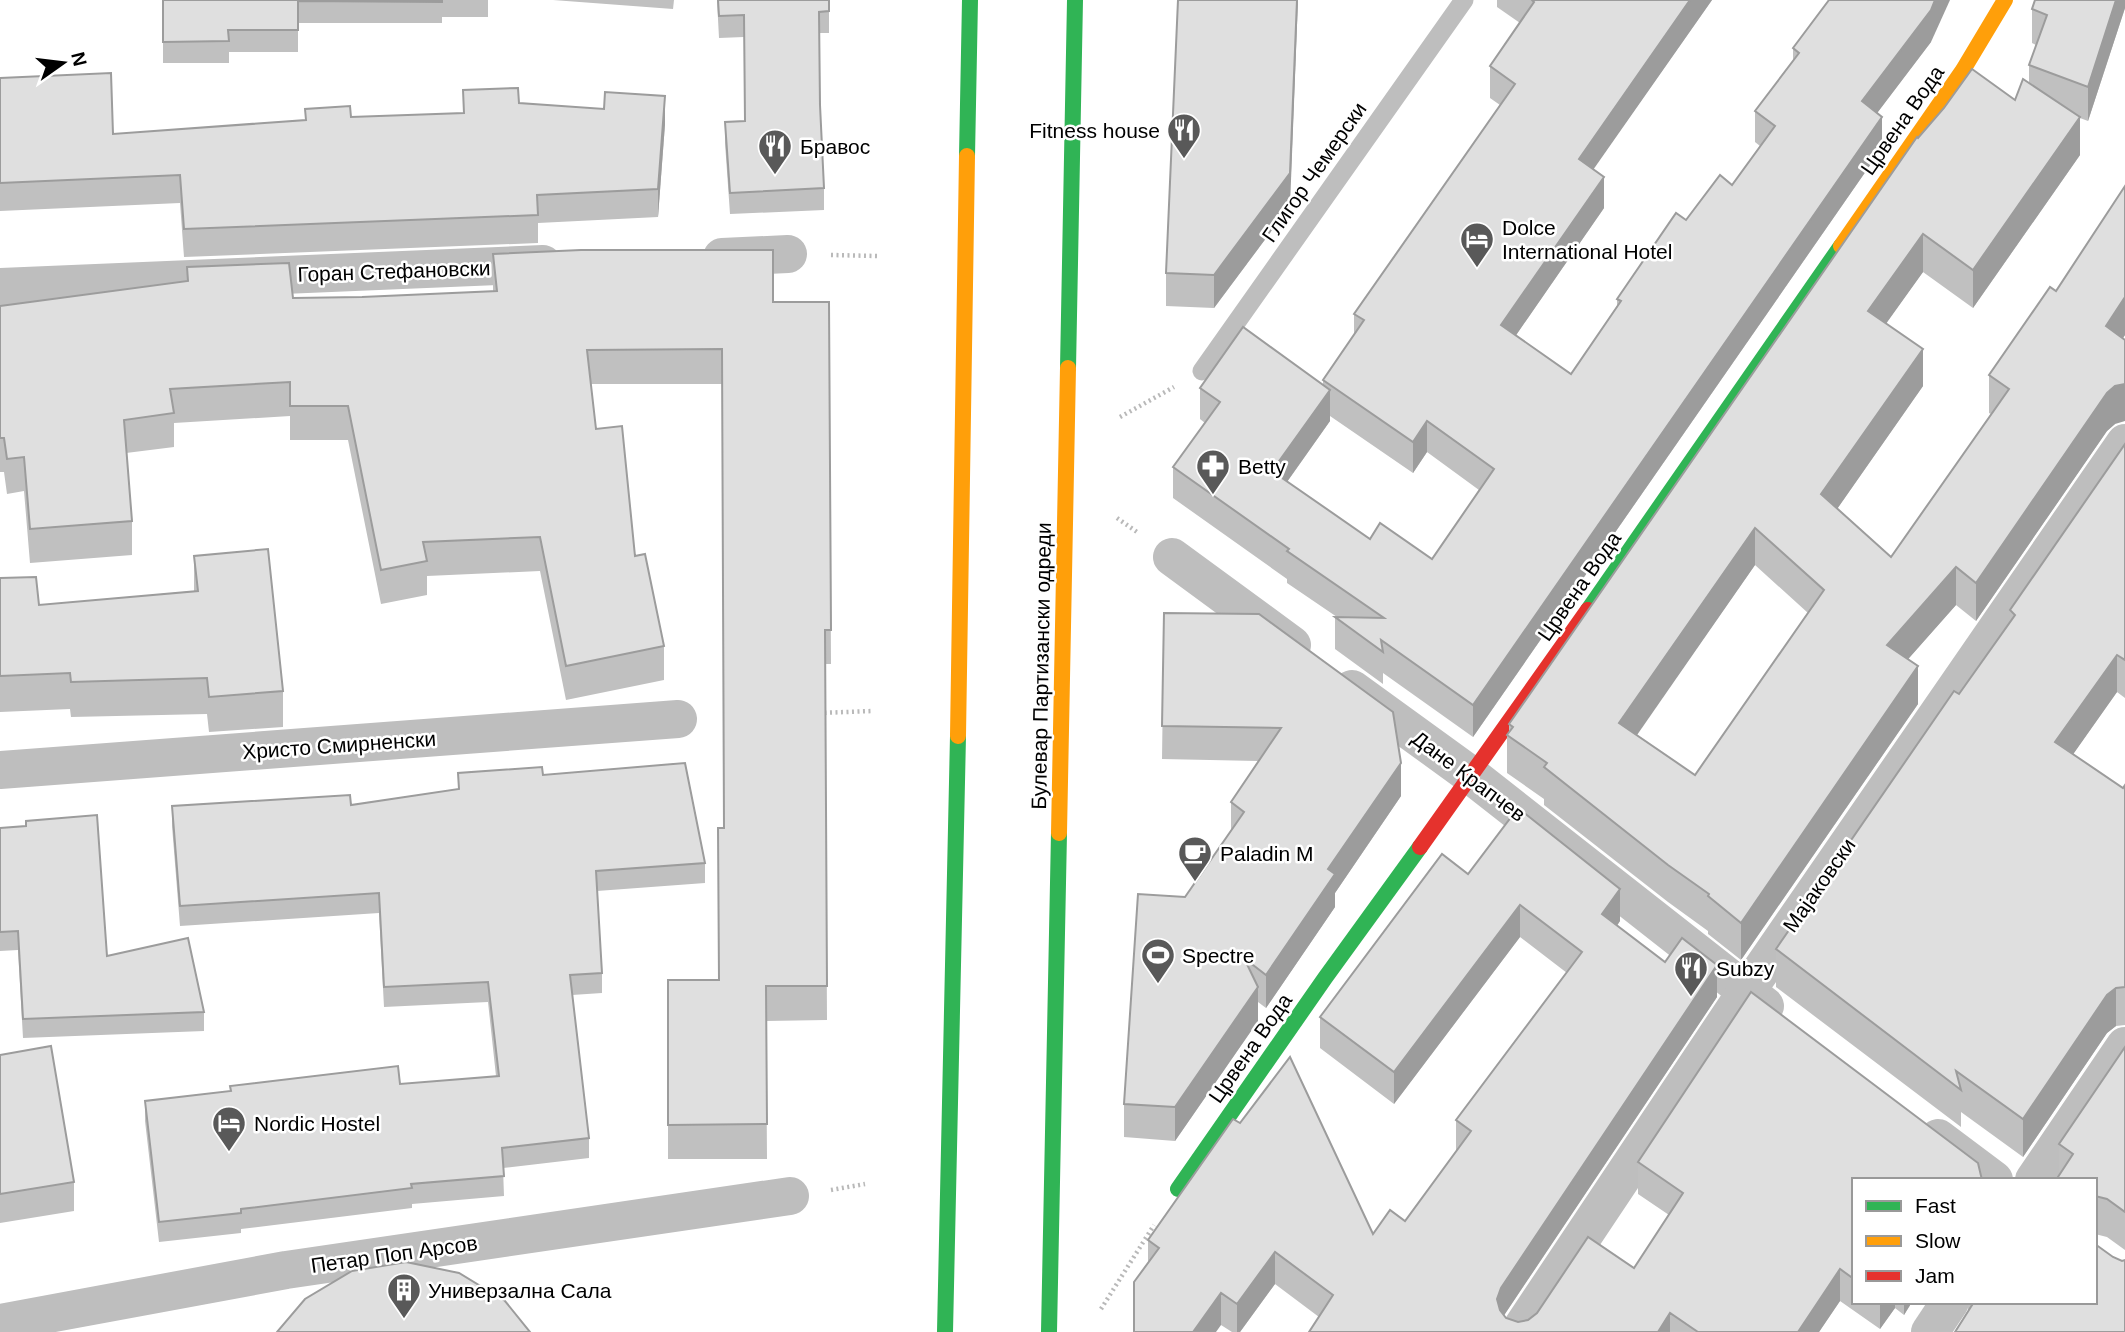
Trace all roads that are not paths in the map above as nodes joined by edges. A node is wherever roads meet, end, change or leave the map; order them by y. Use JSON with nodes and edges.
{"nodes":[{"id":1,"x":970,"y":0,"type":"edge"},
{"id":2,"x":1075,"y":0,"type":"edge"},
{"id":3,"x":1464,"y":0,"type":"edge"},
{"id":4,"x":2005,"y":0,"type":"edge"},
{"id":5,"x":788,"y":254,"type":"dead end"},
{"id":6,"x":691,"y":258,"type":"edge"},
{"id":7,"x":581,"y":263,"type":"edge"},
{"id":8,"x":0,"y":287,"type":"edge"},
{"id":9,"x":1202,"y":371,"type":"road end"},
{"id":10,"x":2125,"y":443,"type":"edge"},
{"id":11,"x":1172,"y":557,"type":"dead end"},
{"id":12,"x":678,"y":719,"type":"dead end"},
{"id":13,"x":0,"y":770,"type":"edge"},
{"id":14,"x":1472,"y":776,"type":"junction"},
{"id":15,"x":1746,"y":992,"type":"junction"},
{"id":16,"x":1789,"y":1025,"type":"edge"},
{"id":17,"x":2125,"y":1046,"type":"edge"},
{"id":18,"x":1908,"y":1115,"type":"edge"},
{"id":19,"x":1991,"y":1178,"type":"edge"},
{"id":20,"x":2035,"y":1178,"type":"edge"},
{"id":21,"x":1178,"y":1189,"type":"road end"},
{"id":22,"x":790,"y":1196,"type":"dead end"},
{"id":23,"x":1949,"y":1304,"type":"edge"},
{"id":24,"x":0,"y":1323,"type":"edge"},
{"id":25,"x":945,"y":1332,"type":"edge"},
{"id":26,"x":1049,"y":1332,"type":"edge"},
{"id":27,"x":1519,"y":1332,"type":"edge"},
{"id":28,"x":1930,"y":1332,"type":"edge"}],
"edges":[{"from":1,"to":25,"type":"street"},
{"from":2,"to":26,"type":"street","name":"Булевар Партизански одреди"},
{"from":3,"to":9,"type":"lane","name":"Глигор Чемерски"},
{"from":4,"to":14,"type":"street","name":"Црвена Вода"},
{"from":5,"to":6,"type":"street"},
{"from":7,"to":8,"type":"street","name":"Горан Стефановски"},
{"from":10,"to":15,"type":"street","name":"Мајаковски"},
{"from":11,"to":14,"type":"street","name":"Дане Крапчев"},
{"from":12,"to":13,"type":"street","name":"Христо Смирненски"},
{"from":14,"to":15,"type":"street","name":"Дане Крапчев"},
{"from":14,"to":21,"type":"street","name":"Црвена Вода"},
{"from":15,"to":16,"type":"street","name":"Дане Крапчев"},
{"from":15,"to":27,"type":"street","name":"Мајаковски"},
{"from":17,"to":20,"type":"street"},
{"from":18,"to":19,"type":"street"},
{"from":22,"to":24,"type":"street","name":"Петар Поп Арсов"},
{"from":23,"to":28,"type":"street"}]}
